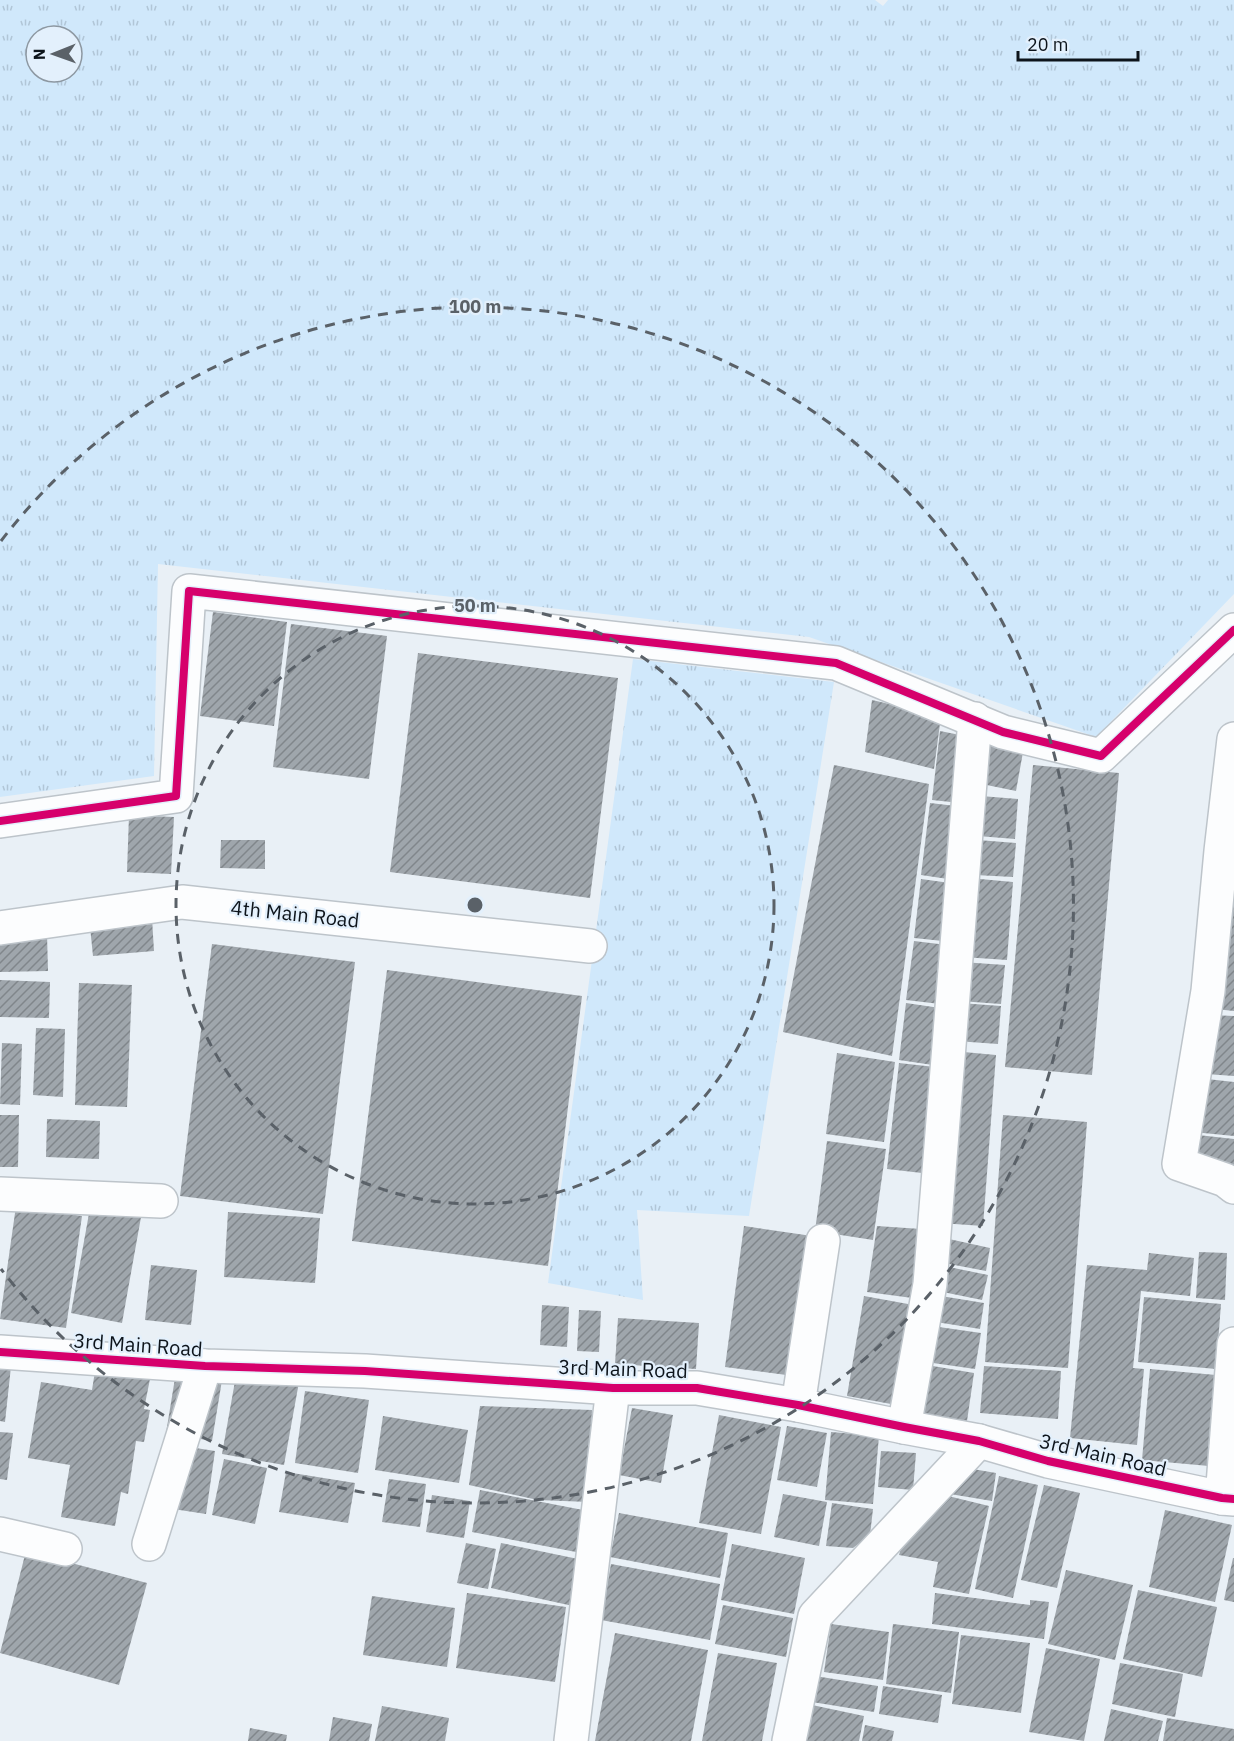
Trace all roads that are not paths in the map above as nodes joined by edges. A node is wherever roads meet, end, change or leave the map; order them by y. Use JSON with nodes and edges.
{"nodes":[{"id":1,"x":1234,"y":630,"type":"edge"},
{"id":2,"x":975,"y":719,"type":"junction"},
{"id":3,"x":1234,"y":739,"type":"edge"},
{"id":4,"x":0,"y":820,"type":"edge"},
{"id":5,"x":0,"y":928,"type":"edge"},
{"id":6,"x":590,"y":946,"type":"dead end"},
{"id":7,"x":1234,"y":1187,"type":"edge"},
{"id":8,"x":0,"y":1194,"type":"edge"},
{"id":9,"x":161,"y":1201,"type":"dead end"},
{"id":10,"x":823,"y":1241,"type":"dead end"},
{"id":11,"x":1234,"y":1344,"type":"edge"},
{"id":12,"x":0,"y":1352,"type":"edge"},
{"id":13,"x":205,"y":1366,"type":"junction"},
{"id":14,"x":613,"y":1388,"type":"junction"},
{"id":15,"x":798,"y":1405,"type":"junction"},
{"id":16,"x":904,"y":1427,"type":"junction"},
{"id":17,"x":979,"y":1441,"type":"junction"},
{"id":18,"x":1228,"y":1499,"type":"edge"},
{"id":19,"x":0,"y":1534,"type":"edge"},
{"id":20,"x":149,"y":1544,"type":"dead end"},
{"id":21,"x":65,"y":1549,"type":"dead end"},
{"id":22,"x":571,"y":1741,"type":"edge"},
{"id":23,"x":789,"y":1741,"type":"edge"}],
"edges":[{"from":1,"to":2,"type":"street"},
{"from":2,"to":4,"type":"street"},
{"from":2,"to":16,"type":"street"},
{"from":3,"to":7,"type":"street"},
{"from":5,"to":6,"type":"street","name":"4th Main Road"},
{"from":8,"to":9,"type":"street"},
{"from":10,"to":15,"type":"street"},
{"from":11,"to":18,"type":"street"},
{"from":12,"to":13,"type":"street","name":"3rd Main Road"},
{"from":13,"to":14,"type":"street","name":"3rd Main Road"},
{"from":13,"to":20,"type":"street"},
{"from":14,"to":15,"type":"street","name":"3rd Main Road"},
{"from":14,"to":22,"type":"street"},
{"from":15,"to":16,"type":"street","name":"3rd Main Road"},
{"from":16,"to":17,"type":"street","name":"3rd Main Road"},
{"from":17,"to":18,"type":"street","name":"3rd Main Road"},
{"from":17,"to":23,"type":"street"},
{"from":19,"to":21,"type":"street"}]}
